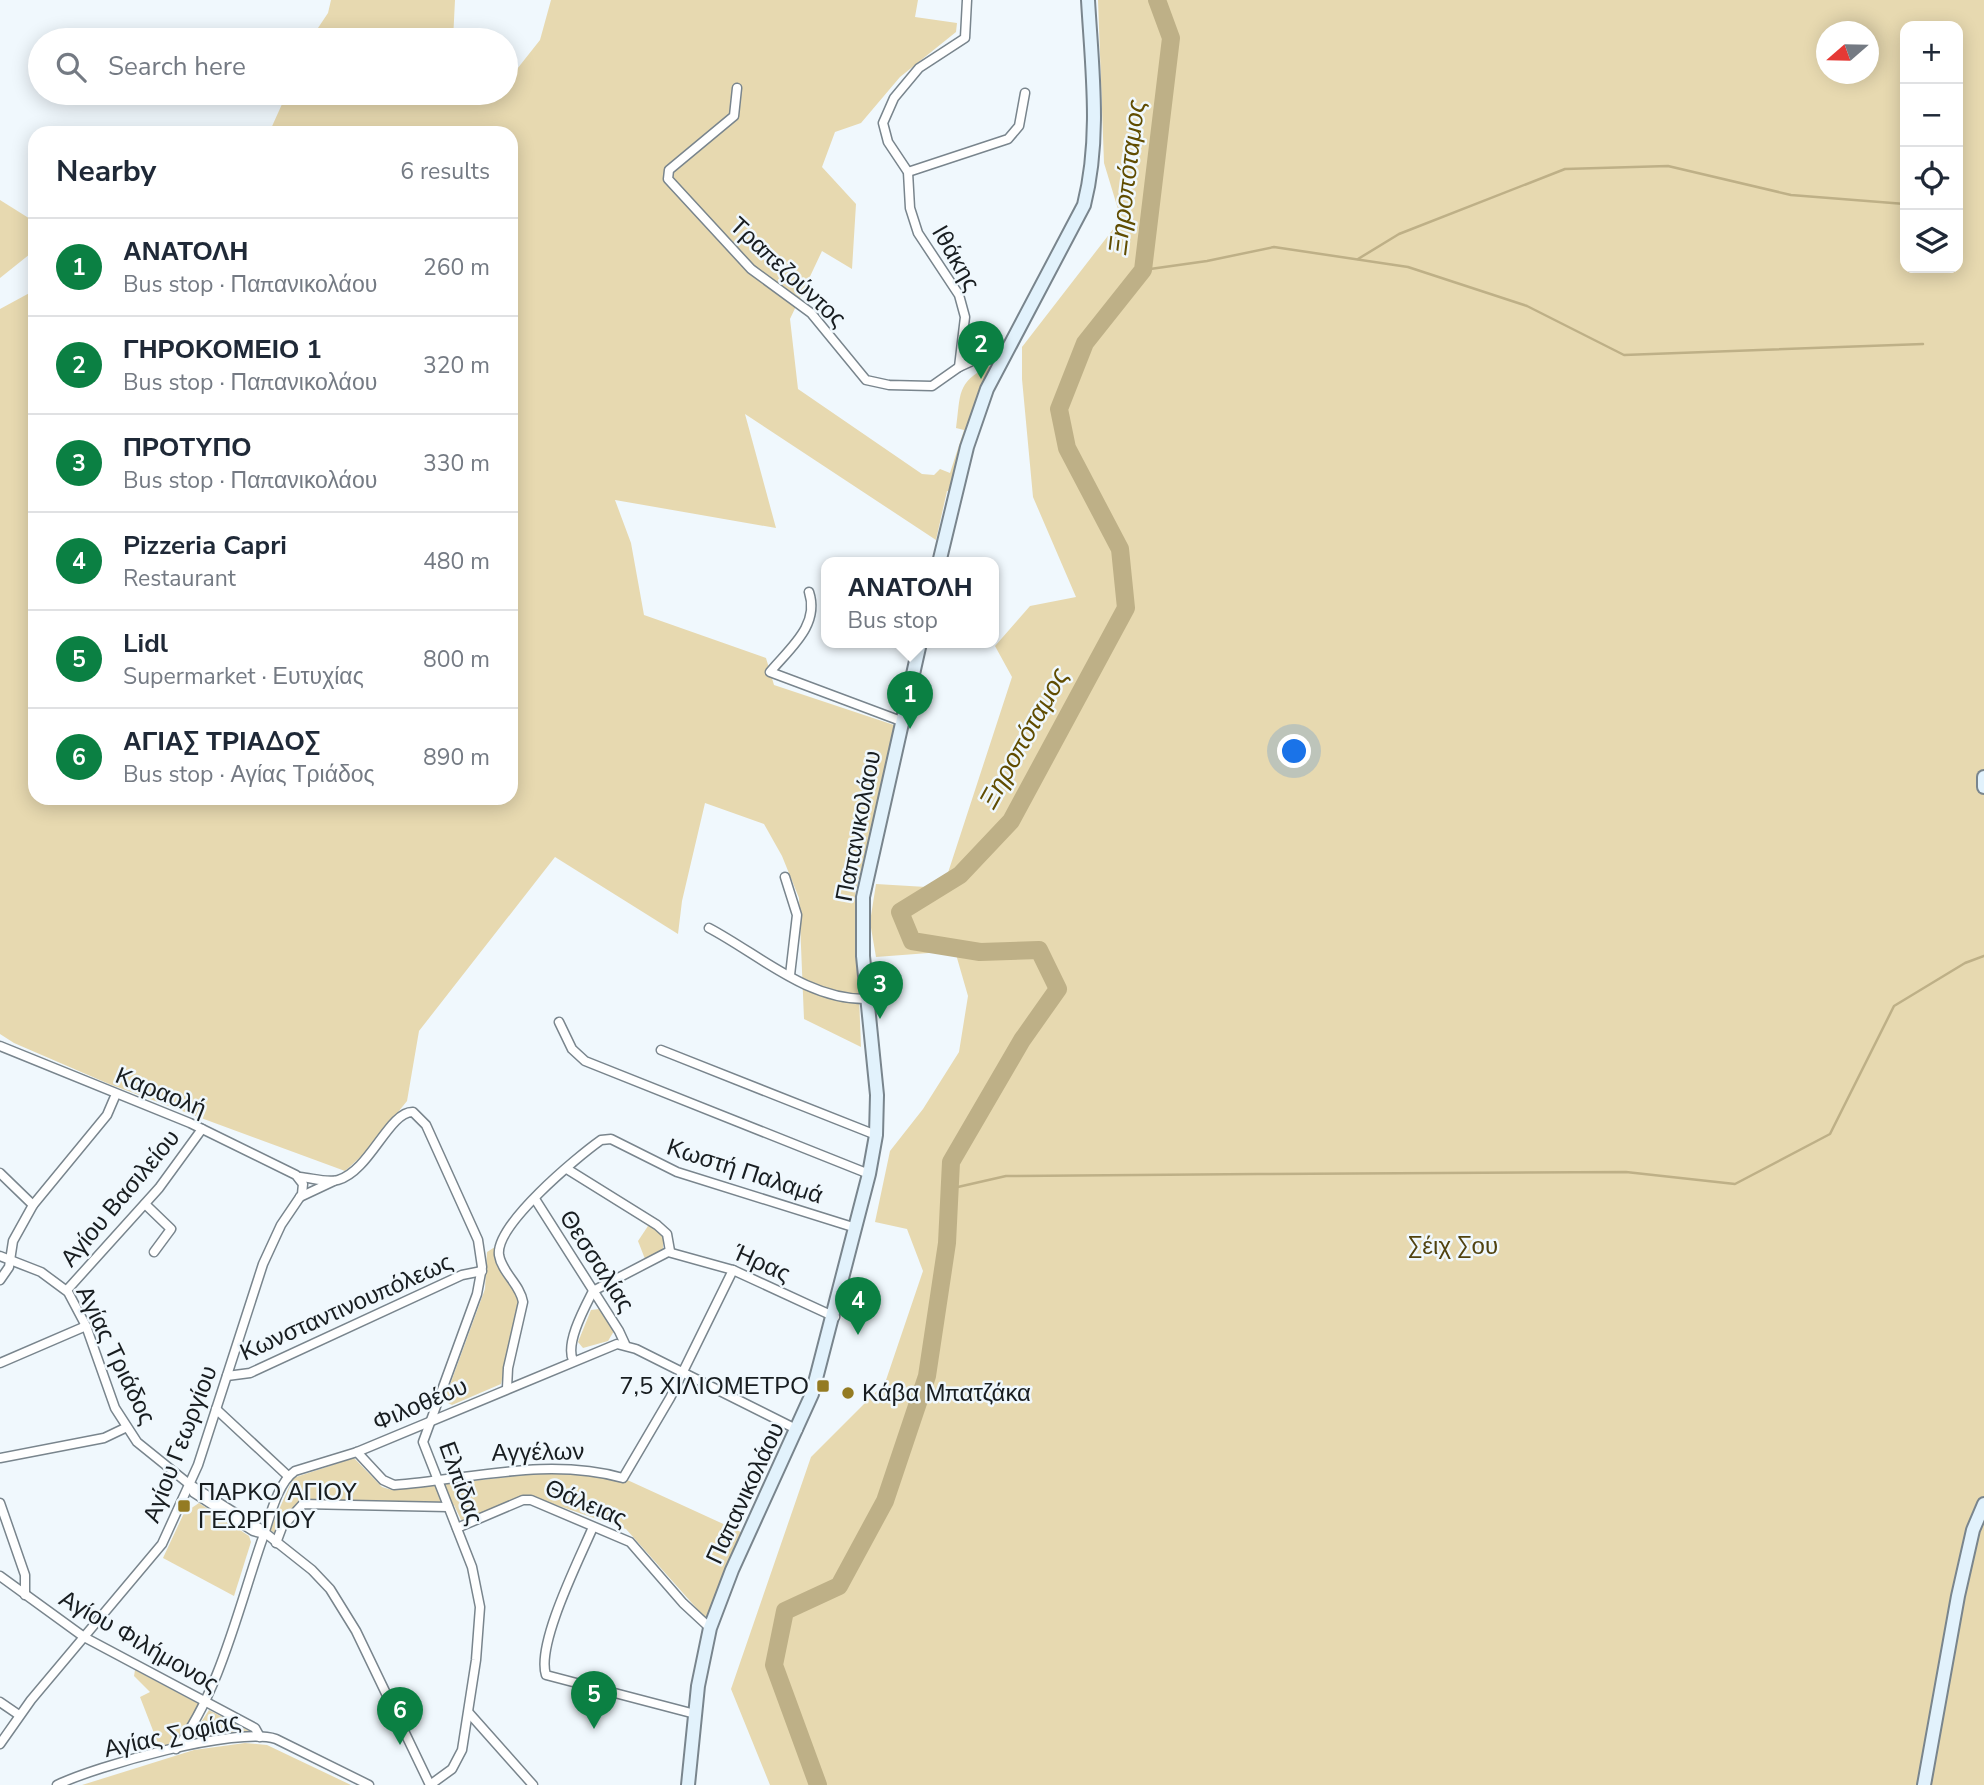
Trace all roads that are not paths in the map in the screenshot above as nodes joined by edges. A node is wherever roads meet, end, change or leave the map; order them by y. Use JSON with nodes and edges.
{"nodes":[{"id":1,"x":967,"y":0,"type":"edge"},
{"id":2,"x":1088,"y":0,"type":"edge"},
{"id":3,"x":737,"y":88,"type":"dead end"},
{"id":4,"x":1026,"y":93,"type":"dead end"},
{"id":5,"x":908,"y":172,"type":"junction"},
{"id":6,"x":1002,"y":358,"type":"junction"},
{"id":7,"x":959,"y":367,"type":"junction"},
{"id":8,"x":940,"y":557,"type":"edge"},
{"id":9,"x":808,"y":592,"type":"dead end"},
{"id":10,"x":919,"y":648,"type":"edge"},
{"id":11,"x":901,"y":721,"type":"junction"},
{"id":12,"x":1984,"y":777,"type":"edge"},
{"id":13,"x":1984,"y":787,"type":"edge"},
{"id":14,"x":785,"y":877,"type":"dead end"},
{"id":15,"x":709,"y":929,"type":"dead end"},
{"id":16,"x":790,"y":975,"type":"junction"},
{"id":17,"x":867,"y":999,"type":"junction"},
{"id":18,"x":559,"y":1022,"type":"dead end"},
{"id":19,"x":1,"y":1048,"type":"edge"},
{"id":20,"x":661,"y":1050,"type":"dead end"},
{"id":21,"x":116,"y":1094,"type":"junction"},
{"id":22,"x":202,"y":1129,"type":"junction"},
{"id":23,"x":876,"y":1135,"type":"junction"},
{"id":24,"x":567,"y":1169,"type":"junction"},
{"id":25,"x":0,"y":1173,"type":"edge"},
{"id":26,"x":869,"y":1174,"type":"junction"},
{"id":27,"x":302,"y":1180,"type":"junction"},
{"id":28,"x":334,"y":1181,"type":"junction"},
{"id":29,"x":300,"y":1197,"type":"junction"},
{"id":30,"x":535,"y":1199,"type":"junction"},
{"id":31,"x":145,"y":1204,"type":"junction"},
{"id":32,"x":33,"y":1205,"type":"junction"},
{"id":33,"x":856,"y":1228,"type":"junction"},
{"id":34,"x":670,"y":1251,"type":"junction"},
{"id":35,"x":154,"y":1252,"type":"dead end"},
{"id":36,"x":0,"y":1256,"type":"edge"},
{"id":37,"x":10,"y":1259,"type":"junction"},
{"id":38,"x":733,"y":1270,"type":"junction"},
{"id":39,"x":482,"y":1271,"type":"junction"},
{"id":40,"x":0,"y":1280,"type":"edge"},
{"id":41,"x":67,"y":1290,"type":"junction"},
{"id":42,"x":593,"y":1290,"type":"junction"},
{"id":43,"x":835,"y":1317,"type":"junction"},
{"id":44,"x":86,"y":1326,"type":"junction"},
{"id":45,"x":625,"y":1344,"type":"junction"},
{"id":46,"x":573,"y":1360,"type":"junction"},
{"id":47,"x":0,"y":1363,"type":"edge"},
{"id":48,"x":682,"y":1373,"type":"junction"},
{"id":49,"x":227,"y":1377,"type":"junction"},
{"id":50,"x":507,"y":1388,"type":"junction"},
{"id":51,"x":216,"y":1409,"type":"junction"},
{"id":52,"x":431,"y":1421,"type":"junction"},
{"id":53,"x":125,"y":1427,"type":"junction"},
{"id":54,"x":798,"y":1430,"type":"junction"},
{"id":55,"x":357,"y":1452,"type":"junction"},
{"id":56,"x":0,"y":1458,"type":"edge"},
{"id":57,"x":288,"y":1476,"type":"junction"},
{"id":58,"x":437,"y":1480,"type":"junction"},
{"id":59,"x":190,"y":1484,"type":"junction"},
{"id":60,"x":0,"y":1503,"type":"edge"},
{"id":61,"x":1984,"y":1504,"type":"edge"},
{"id":62,"x":448,"y":1507,"type":"junction"},
{"id":63,"x":593,"y":1527,"type":"junction"},
{"id":64,"x":457,"y":1528,"type":"junction"},
{"id":65,"x":264,"y":1534,"type":"junction"},
{"id":66,"x":276,"y":1543,"type":"junction"},
{"id":67,"x":0,"y":1576,"type":"edge"},
{"id":68,"x":25,"y":1595,"type":"junction"},
{"id":69,"x":710,"y":1628,"type":"junction"},
{"id":70,"x":84,"y":1637,"type":"junction"},
{"id":71,"x":205,"y":1700,"type":"junction"},
{"id":72,"x":0,"y":1702,"type":"edge"},
{"id":73,"x":469,"y":1713,"type":"junction"},
{"id":74,"x":695,"y":1714,"type":"junction"},
{"id":75,"x":19,"y":1715,"type":"junction"},
{"id":76,"x":260,"y":1737,"type":"junction"},
{"id":77,"x":0,"y":1744,"type":"edge"},
{"id":78,"x":176,"y":1749,"type":"junction"},
{"id":79,"x":57,"y":1785,"type":"edge"},
{"id":80,"x":369,"y":1785,"type":"edge"},
{"id":81,"x":430,"y":1785,"type":"edge"},
{"id":82,"x":533,"y":1785,"type":"edge"},
{"id":83,"x":688,"y":1785,"type":"edge"},
{"id":84,"x":1923,"y":1785,"type":"edge"}],
"edges":[{"from":1,"to":5,"type":"street"},
{"from":2,"to":6,"type":"main road"},
{"from":3,"to":7,"type":"street","name":"Τραπεζούντος"},
{"from":4,"to":5,"type":"street"},
{"from":5,"to":7,"type":"street","name":"Ιθάκης"},
{"from":6,"to":7,"type":"street"},
{"from":6,"to":8,"type":"main road"},
{"from":9,"to":11,"type":"street"},
{"from":10,"to":11,"type":"main road","name":"Παπανικολάου"},
{"from":11,"to":17,"type":"main road","name":"Παπανικολάου"},
{"from":12,"to":13,"type":"main road"},
{"from":14,"to":16,"type":"street"},
{"from":15,"to":16,"type":"street"},
{"from":16,"to":17,"type":"street"},
{"from":17,"to":23,"type":"main road","name":"Παπανικολάου"},
{"from":18,"to":26,"type":"street"},
{"from":19,"to":21,"type":"street","name":"Καραολή"},
{"from":20,"to":23,"type":"street"},
{"from":21,"to":22,"type":"street","name":"Καραολή"},
{"from":21,"to":32,"type":"street"},
{"from":22,"to":27,"type":"street","name":"Καραολή"},
{"from":22,"to":31,"type":"street","name":"Αγίου Βασιλείου"},
{"from":23,"to":26,"type":"main road","name":"Παπανικολάου"},
{"from":24,"to":30,"type":"street","name":"Κωστή Παλαμά"},
{"from":24,"to":33,"type":"street","name":"Κωστή Παλαμά"},
{"from":24,"to":34,"type":"street"},
{"from":25,"to":32,"type":"street"},
{"from":26,"to":33,"type":"main road","name":"Παπανικολάου"},
{"from":27,"to":28,"type":"street"},
{"from":27,"to":29,"type":"street","name":"Αγίου Γεωργίου"},
{"from":28,"to":29,"type":"street"},
{"from":28,"to":39,"type":"street","name":"Ελπίδας"},
{"from":29,"to":49,"type":"street","name":"Αγίου Γεωργίου"},
{"from":30,"to":42,"type":"street","name":"Θεσσαλίας"},
{"from":30,"to":50,"type":"street","name":"Κωστή Παλαμά"},
{"from":31,"to":35,"type":"street"},
{"from":31,"to":41,"type":"street","name":"Αγίου Βασιλείου"},
{"from":32,"to":37,"type":"street"},
{"from":33,"to":43,"type":"main road","name":"Παπανικολάου"},
{"from":34,"to":38,"type":"street","name":"Ήρας"},
{"from":34,"to":42,"type":"street"},
{"from":36,"to":37,"type":"street","name":"Αγίας Τριάδος"},
{"from":37,"to":40,"type":"street"},
{"from":37,"to":41,"type":"street","name":"Αγίας Τριάδος"},
{"from":38,"to":43,"type":"street","name":"Ήρας"},
{"from":38,"to":48,"type":"street","name":"Αγγέλων"},
{"from":39,"to":49,"type":"street","name":"Κωνσταντινουπόλεως"},
{"from":39,"to":52,"type":"street","name":"Ελπίδας"},
{"from":41,"to":44,"type":"street","name":"Αγίας Τριάδος"},
{"from":42,"to":45,"type":"street","name":"Θεσσαλίας"},
{"from":42,"to":46,"type":"street"},
{"from":43,"to":54,"type":"main road","name":"Παπανικολάου"},
{"from":44,"to":47,"type":"street"},
{"from":44,"to":53,"type":"street","name":"Αγίας Τριάδος"},
{"from":45,"to":46,"type":"street","name":"Φιλοθέου"},
{"from":45,"to":48,"type":"street"},
{"from":46,"to":50,"type":"street","name":"Φιλοθέου"},
{"from":48,"to":54,"type":"street"},
{"from":48,"to":58,"type":"street","name":"Αγγέλων"},
{"from":49,"to":51,"type":"street","name":"Αγίου Γεωργίου"},
{"from":50,"to":52,"type":"street","name":"Φιλοθέου"},
{"from":51,"to":57,"type":"street"},
{"from":51,"to":59,"type":"street","name":"Αγίου Γεωργίου"},
{"from":52,"to":55,"type":"street","name":"Φιλοθέου"},
{"from":52,"to":58,"type":"street","name":"Ελπίδας"},
{"from":53,"to":56,"type":"street"},
{"from":53,"to":59,"type":"street","name":"Αγίας Τριάδος"},
{"from":54,"to":69,"type":"main road","name":"Παπανικολάου"},
{"from":55,"to":57,"type":"street","name":"Φιλοθέου"},
{"from":55,"to":58,"type":"street","name":"Αγγέλων"},
{"from":57,"to":65,"type":"street"},
{"from":58,"to":62,"type":"street","name":"Ελπίδας"},
{"from":59,"to":65,"type":"street","name":"Αγίας Τριάδος"},
{"from":59,"to":70,"type":"street","name":"Αγίου Γεωργίου"},
{"from":60,"to":68,"type":"street"},
{"from":61,"to":84,"type":"main road"},
{"from":62,"to":64,"type":"street","name":"Ελπίδας"},
{"from":62,"to":66,"type":"street"},
{"from":63,"to":64,"type":"street","name":"Θάλειας"},
{"from":63,"to":69,"type":"street","name":"Θάλειας"},
{"from":63,"to":74,"type":"street"},
{"from":64,"to":73,"type":"street","name":"Ελπίδας"},
{"from":65,"to":66,"type":"street","name":"Αγίας Τριάδος"},
{"from":65,"to":71,"type":"street"},
{"from":66,"to":81,"type":"street","name":"Αγίας Τριάδος"},
{"from":67,"to":68,"type":"street","name":"Αγίου Φιλήμονος"},
{"from":68,"to":70,"type":"street","name":"Αγίου Φιλήμονος"},
{"from":69,"to":74,"type":"main road","name":"Παπανικολάου"},
{"from":70,"to":71,"type":"street","name":"Αγίου Φιλήμονος"},
{"from":70,"to":75,"type":"street","name":"Αγίου Γεωργίου"},
{"from":71,"to":76,"type":"street","name":"Αγίου Φιλήμονος"},
{"from":71,"to":78,"type":"street"},
{"from":72,"to":75,"type":"street"},
{"from":73,"to":81,"type":"street","name":"Ελπίδας"},
{"from":73,"to":82,"type":"street"},
{"from":74,"to":83,"type":"main road","name":"Παπανικολάου"},
{"from":75,"to":77,"type":"street","name":"Αγίου Γεωργίου"},
{"from":76,"to":78,"type":"street","name":"Αγίας Σοφίας"},
{"from":76,"to":80,"type":"street","name":"Αγίας Σοφίας"},
{"from":78,"to":79,"type":"street","name":"Αγίας Σοφίας"}]}
